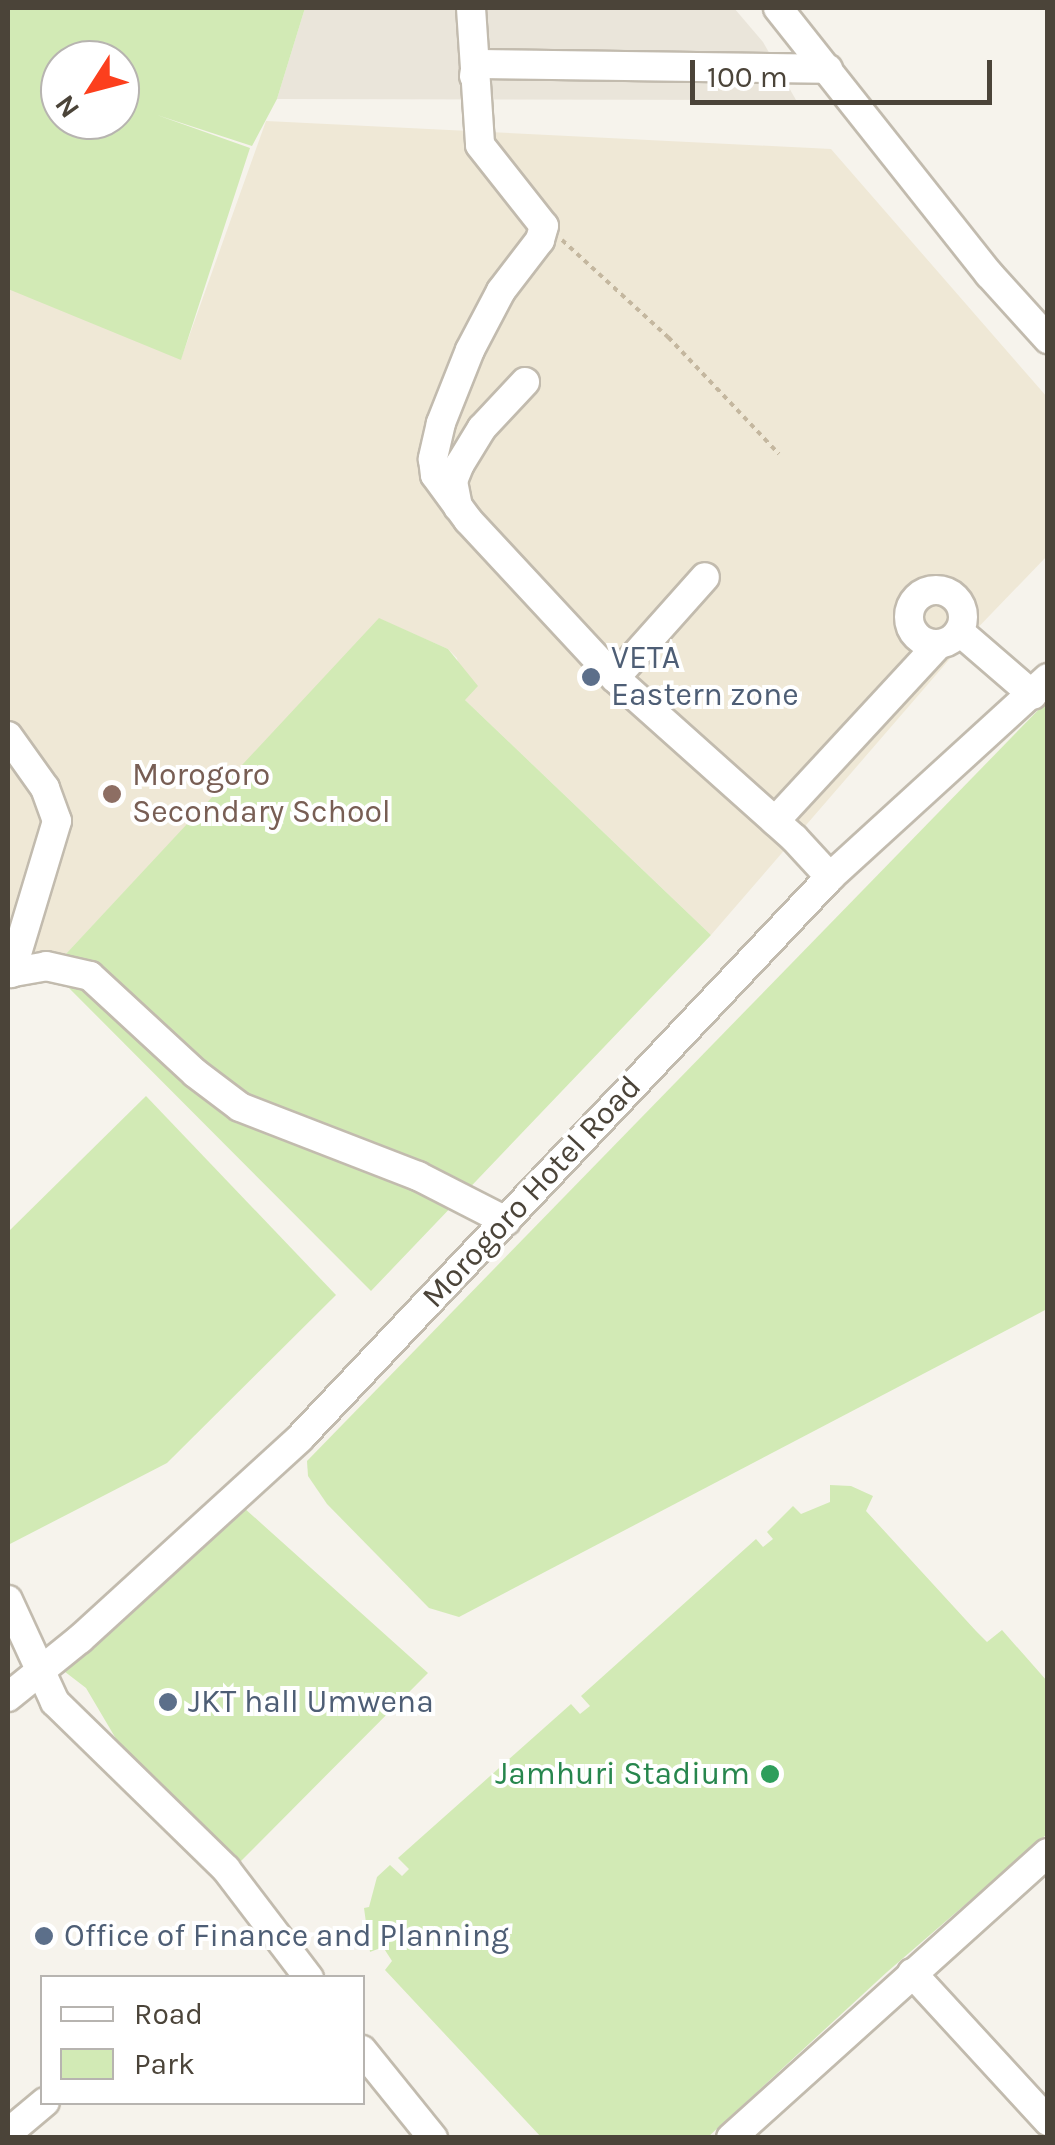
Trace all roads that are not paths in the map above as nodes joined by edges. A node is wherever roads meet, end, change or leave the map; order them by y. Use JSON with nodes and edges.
{"nodes":[{"id":1,"x":471,"y":8,"type":"edge"},
{"id":2,"x":778,"y":8,"type":"edge"},
{"id":3,"x":828,"y":69,"type":"junction"},
{"id":4,"x":474,"y":76,"type":"junction"},
{"id":5,"x":1048,"y":339,"type":"edge"},
{"id":6,"x":525,"y":382,"type":"dead end"},
{"id":7,"x":468,"y":520,"type":"junction"},
{"id":8,"x":705,"y":577,"type":"dead end"},
{"id":9,"x":615,"y":678,"type":"junction"},
{"id":10,"x":1040,"y":686,"type":"edge"},
{"id":11,"x":8,"y":736,"type":"edge"},
{"id":12,"x":775,"y":820,"type":"junction"},
{"id":13,"x":830,"y":877,"type":"junction"},
{"id":14,"x":9,"y":973,"type":"edge"},
{"id":15,"x":506,"y":1221,"type":"junction"},
{"id":16,"x":8,"y":1600,"type":"edge"},
{"id":17,"x":39,"y":1674,"type":"junction"},
{"id":18,"x":8,"y":1697,"type":"edge"},
{"id":19,"x":1048,"y":1853,"type":"edge"},
{"id":20,"x":912,"y":1974,"type":"junction"},
{"id":21,"x":307,"y":1975,"type":"edge"},
{"id":22,"x":368,"y":2063,"type":"edge"},
{"id":23,"x":41,"y":2105,"type":"edge"},
{"id":24,"x":1048,"y":2122,"type":"edge"},
{"id":25,"x":8,"y":2133,"type":"edge"},
{"id":26,"x":433,"y":2138,"type":"edge"},
{"id":27,"x":732,"y":2138,"type":"edge"}],
"edges":[{"from":1,"to":4,"type":"street"},
{"from":2,"to":3,"type":"street"},
{"from":3,"to":4,"type":"street"},
{"from":3,"to":5,"type":"street"},
{"from":4,"to":7,"type":"street"},
{"from":6,"to":7,"type":"street"},
{"from":7,"to":9,"type":"street"},
{"from":8,"to":9,"type":"street"},
{"from":9,"to":12,"type":"street"},
{"from":10,"to":12,"type":"street"},
{"from":10,"to":13,"type":"street","name":"Morogoro Hotel Road"},
{"from":11,"to":14,"type":"street"},
{"from":12,"to":13,"type":"street"},
{"from":13,"to":15,"type":"street","name":"Morogoro Hotel Road"},
{"from":14,"to":15,"type":"street"},
{"from":15,"to":17,"type":"street","name":"Morogoro Hotel Road"},
{"from":16,"to":17,"type":"street"},
{"from":17,"to":18,"type":"street","name":"Morogoro Hotel Road"},
{"from":17,"to":21,"type":"street"},
{"from":19,"to":20,"type":"street"},
{"from":20,"to":24,"type":"street"},
{"from":20,"to":27,"type":"street"},
{"from":22,"to":26,"type":"street"},
{"from":23,"to":25,"type":"street"}]}
